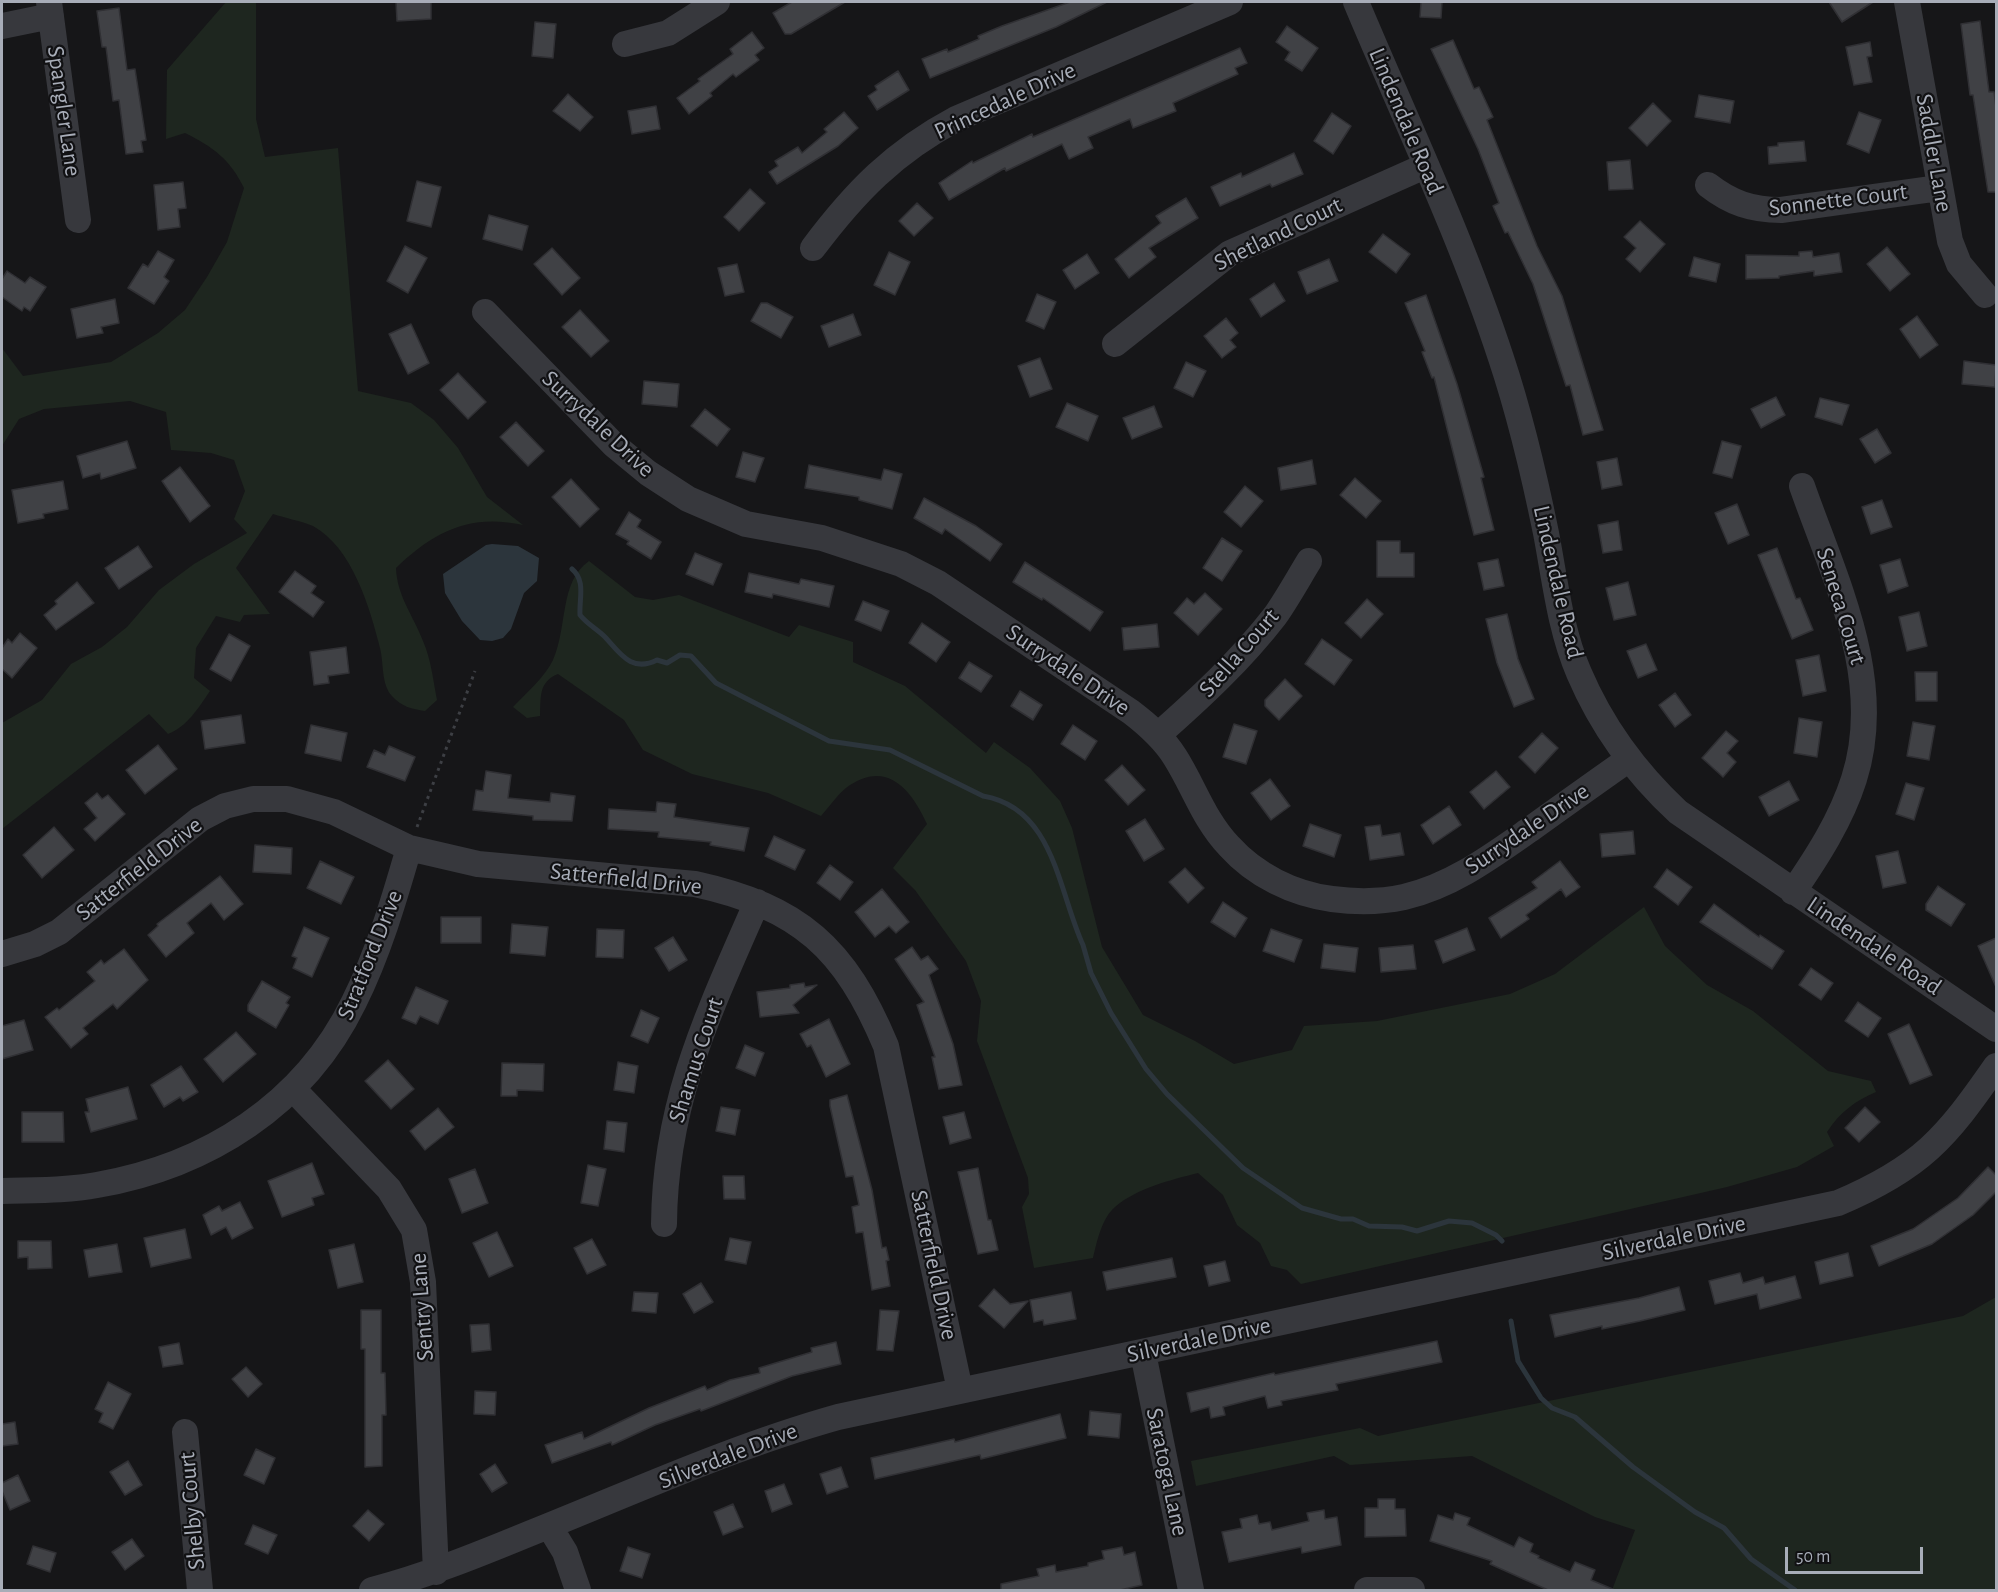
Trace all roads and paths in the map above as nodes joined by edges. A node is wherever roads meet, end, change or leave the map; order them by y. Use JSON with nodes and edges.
{"nodes":[{"id":1,"x":717,"y":2,"type":"edge"},
{"id":2,"x":1230,"y":2,"type":"edge"},
{"id":3,"x":1356,"y":2,"type":"edge"},
{"id":4,"x":1907,"y":2,"type":"edge"},
{"id":5,"x":50,"y":9,"type":"edge"},
{"id":6,"x":2,"y":26,"type":"edge"},
{"id":7,"x":625,"y":44,"type":"dead end"},
{"id":8,"x":1425,"y":166,"type":"junction"},
{"id":9,"x":1708,"y":185,"type":"dead end"},
{"id":10,"x":1939,"y":188,"type":"junction"},
{"id":11,"x":78,"y":220,"type":"dead end"},
{"id":12,"x":813,"y":248,"type":"dead end"},
{"id":13,"x":1984,"y":295,"type":"dead end"},
{"id":14,"x":485,"y":312,"type":"dead end"},
{"id":15,"x":1114,"y":344,"type":"dead end"},
{"id":16,"x":1802,"y":486,"type":"dead end"},
{"id":17,"x":1309,"y":561,"type":"dead end"},
{"id":18,"x":475,"y":672,"type":"dead end"},
{"id":19,"x":1158,"y":735,"type":"junction"},
{"id":20,"x":1629,"y":759,"type":"junction"},
{"id":21,"x":410,"y":848,"type":"junction"},
{"id":22,"x":1793,"y":892,"type":"junction"},
{"id":23,"x":757,"y":902,"type":"junction"},
{"id":24,"x":2,"y":954,"type":"edge"},
{"id":25,"x":1996,"y":1029,"type":"edge"},
{"id":26,"x":1996,"y":1066,"type":"edge"},
{"id":27,"x":293,"y":1089,"type":"junction"},
{"id":28,"x":2,"y":1191,"type":"edge"},
{"id":29,"x":664,"y":1224,"type":"dead end"},
{"id":30,"x":1143,"y":1353,"type":"junction"},
{"id":31,"x":960,"y":1390,"type":"junction"},
{"id":32,"x":185,"y":1432,"type":"dead end"},
{"id":33,"x":549,"y":1526,"type":"junction"},
{"id":34,"x":436,"y":1572,"type":"junction"},
{"id":35,"x":200,"y":1590,"type":"edge"},
{"id":36,"x":372,"y":1590,"type":"edge"},
{"id":37,"x":578,"y":1590,"type":"edge"},
{"id":38,"x":1191,"y":1590,"type":"edge"},
{"id":39,"x":1367,"y":1590,"type":"edge"},
{"id":40,"x":1412,"y":1590,"type":"edge"}],
"edges":[{"from":1,"to":7,"type":"street"},
{"from":2,"to":12,"type":"street","name":"Princedale Drive"},
{"from":3,"to":8,"type":"street","name":"Lindendale Road"},
{"from":4,"to":10,"type":"street","name":"Saddler Lane"},
{"from":5,"to":6,"type":"street"},
{"from":5,"to":11,"type":"street","name":"Spangler Lane"},
{"from":8,"to":15,"type":"street","name":"Shetland Court"},
{"from":8,"to":20,"type":"street","name":"Lindendale Road"},
{"from":9,"to":10,"type":"street","name":"Sonnette Court"},
{"from":10,"to":13,"type":"street","name":"Saddler Lane"},
{"from":14,"to":19,"type":"street","name":"Surrydale Drive"},
{"from":16,"to":22,"type":"street","name":"Seneca Court"},
{"from":17,"to":19,"type":"street","name":"Stella Court"},
{"from":18,"to":21,"type":"path"},
{"from":19,"to":20,"type":"street","name":"Surrydale Drive"},
{"from":20,"to":22,"type":"street","name":"Lindendale Road"},
{"from":21,"to":23,"type":"street","name":"Satterfield Drive"},
{"from":21,"to":24,"type":"street","name":"Satterfield Drive"},
{"from":21,"to":27,"type":"street","name":"Stratford Drive"},
{"from":22,"to":25,"type":"street","name":"Lindendale Road"},
{"from":23,"to":29,"type":"street","name":"Shamus Court"},
{"from":23,"to":31,"type":"street","name":"Satterfield Drive"},
{"from":26,"to":30,"type":"street","name":"Silverdale Drive"},
{"from":27,"to":28,"type":"street","name":"Stratford Drive"},
{"from":27,"to":34,"type":"street","name":"Sentry Lane"},
{"from":30,"to":31,"type":"street","name":"Silverdale Drive"},
{"from":30,"to":38,"type":"street","name":"Saratoga Lane"},
{"from":31,"to":33,"type":"street","name":"Silverdale Drive"},
{"from":32,"to":35,"type":"street","name":"Shelby Court"},
{"from":33,"to":34,"type":"street","name":"Silverdale Drive"},
{"from":33,"to":37,"type":"street"},
{"from":34,"to":36,"type":"street","name":"Silverdale Drive"},
{"from":39,"to":40,"type":"street"}]}
